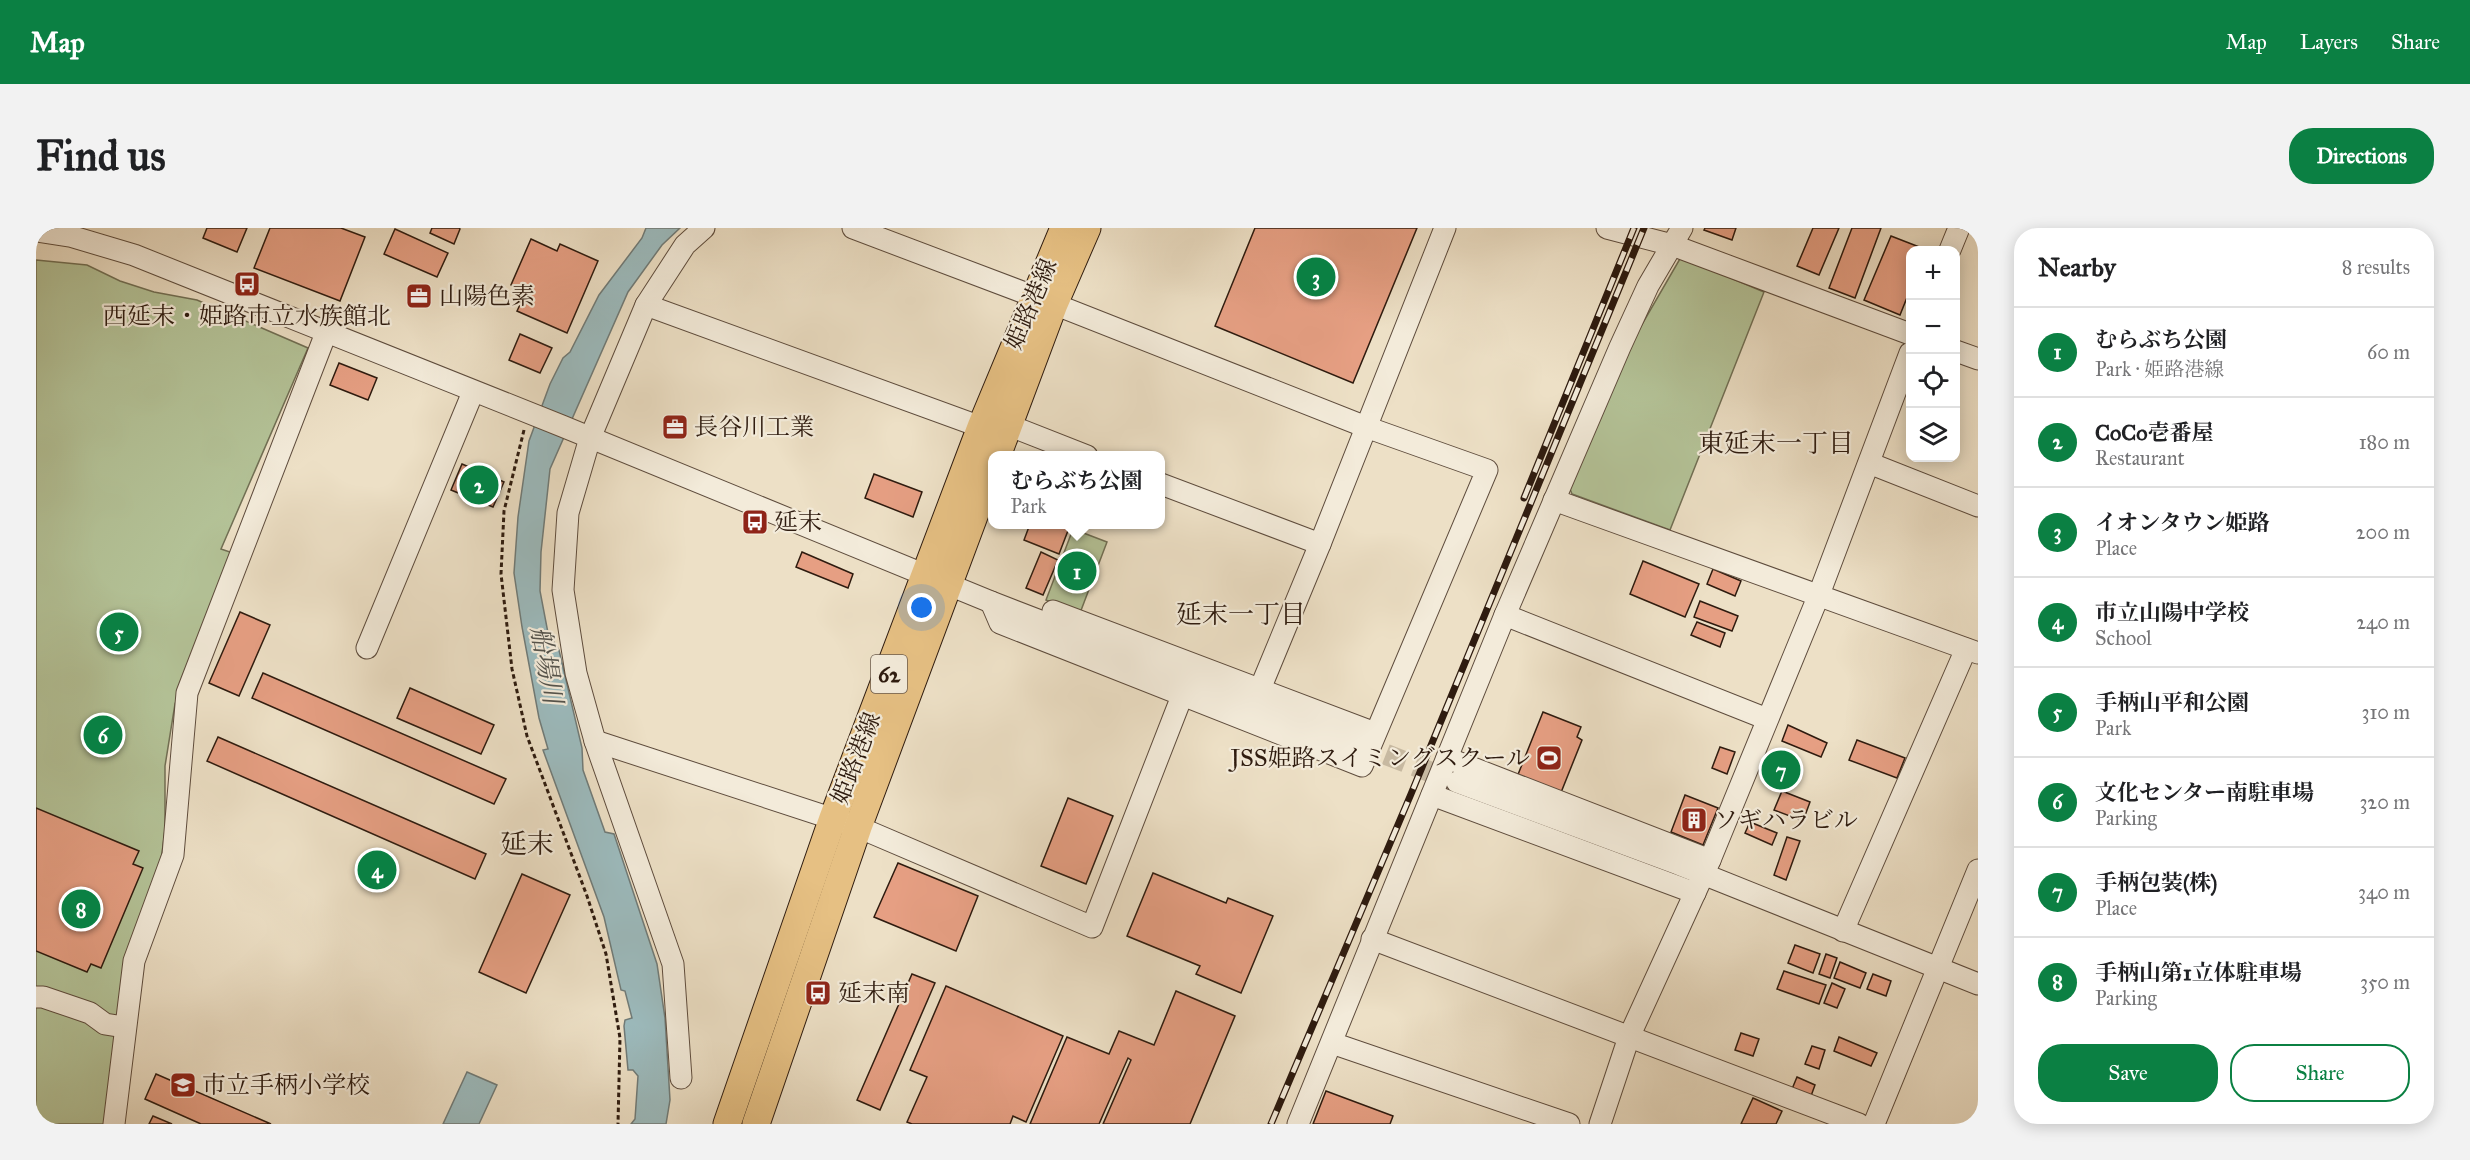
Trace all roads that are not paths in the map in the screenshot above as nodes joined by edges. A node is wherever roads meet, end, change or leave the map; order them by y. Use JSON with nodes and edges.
{"nodes":[{"id":1,"x":704,"y":228,"type":"edge"},
{"id":2,"x":853,"y":228,"type":"edge"},
{"id":3,"x":1064,"y":228,"type":"edge"},
{"id":4,"x":1087,"y":228,"type":"edge"},
{"id":5,"x":1445,"y":228,"type":"edge"},
{"id":6,"x":1607,"y":228,"type":"edge"},
{"id":7,"x":1959,"y":228,"type":"edge"},
{"id":8,"x":36,"y":231,"type":"edge"},
{"id":9,"x":1677,"y":236,"type":"edge"},
{"id":10,"x":1952,"y":246,"type":"edge"},
{"id":11,"x":1044,"y":300,"type":"junction"},
{"id":12,"x":646,"y":305,"type":"junction"},
{"id":13,"x":1906,"y":332,"type":"edge"},
{"id":14,"x":326,"y":333,"type":"junction"},
{"id":15,"x":1960,"y":353,"type":"edge"},
{"id":16,"x":1911,"y":354,"type":"edge"},
{"id":17,"x":1978,"y":360,"type":"edge"},
{"id":18,"x":473,"y":392,"type":"junction"},
{"id":19,"x":1008,"y":425,"type":"junction"},
{"id":20,"x":981,"y":427,"type":"junction"},
{"id":21,"x":1366,"y":427,"type":"junction"},
{"id":22,"x":590,"y":438,"type":"junction"},
{"id":23,"x":999,"y":451,"type":"edge"},
{"id":24,"x":1074,"y":451,"type":"edge"},
{"id":25,"x":1869,"y":463,"type":"junction"},
{"id":26,"x":988,"y":475,"type":"edge"},
{"id":27,"x":1165,"y":486,"type":"edge"},
{"id":28,"x":1554,"y":500,"type":"junction"},
{"id":29,"x":1978,"y":506,"type":"edge"},
{"id":30,"x":1320,"y":544,"type":"junction"},
{"id":31,"x":938,"y":579,"type":"junction"},
{"id":32,"x":1818,"y":597,"type":"junction"},
{"id":33,"x":991,"y":602,"type":"junction"},
{"id":34,"x":1505,"y":615,"type":"junction"},
{"id":35,"x":367,"y":648,"type":"dead end"},
{"id":36,"x":1972,"y":651,"type":"edge"},
{"id":37,"x":1260,"y":689,"type":"junction"},
{"id":38,"x":1182,"y":696,"type":"junction"},
{"id":39,"x":1767,"y":719,"type":"junction"},
{"id":40,"x":1366,"y":738,"type":"junction"},
{"id":41,"x":595,"y":741,"type":"junction"},
{"id":42,"x":1447,"y":758,"type":"junction"},
{"id":43,"x":1457,"y":782,"type":"tunnel mouth"},
{"id":44,"x":1432,"y":795,"type":"junction"},
{"id":45,"x":833,"y":818,"type":"junction"},
{"id":46,"x":858,"y":827,"type":"junction"},
{"id":47,"x":1978,"y":870,"type":"edge"},
{"id":48,"x":1703,"y":876,"type":"junction"},
{"id":49,"x":1843,"y":931,"type":"junction"},
{"id":50,"x":1372,"y":939,"type":"junction"},
{"id":51,"x":1938,"y":968,"type":"junction"},
{"id":52,"x":1978,"y":984,"type":"edge"},
{"id":53,"x":36,"y":997,"type":"edge"},
{"id":54,"x":124,"y":1027,"type":"junction"},
{"id":55,"x":1629,"y":1037,"type":"junction"},
{"id":56,"x":1332,"y":1043,"type":"junction"},
{"id":57,"x":681,"y":1077,"type":"dead end"},
{"id":58,"x":114,"y":1124,"type":"edge"},
{"id":59,"x":727,"y":1124,"type":"edge"},
{"id":60,"x":756,"y":1124,"type":"edge"},
{"id":61,"x":1298,"y":1124,"type":"edge"},
{"id":62,"x":1569,"y":1124,"type":"edge"},
{"id":63,"x":1600,"y":1124,"type":"edge"},
{"id":64,"x":1858,"y":1124,"type":"edge"},
{"id":65,"x":1874,"y":1124,"type":"edge"}],
"edges":[{"from":1,"to":12,"type":"street"},
{"from":2,"to":11,"type":"street"},
{"from":3,"to":11,"type":"main road","name":"姫路港線","number":"62"},
{"from":4,"to":11,"type":"main road","name":"姫路港線","number":"62"},
{"from":5,"to":21,"type":"street"},
{"from":6,"to":9,"type":"street"},
{"from":7,"to":10,"type":"street"},
{"from":8,"to":14,"type":"street"},
{"from":9,"to":13,"type":"street"},
{"from":9,"to":28,"type":"street"},
{"from":11,"to":19,"type":"main road","name":"姫路港線","number":"62"},
{"from":11,"to":20,"type":"main road","name":"姫路港線","number":"62"},
{"from":11,"to":21,"type":"street"},
{"from":12,"to":20,"type":"street"},
{"from":12,"to":22,"type":"street"},
{"from":14,"to":18,"type":"street"},
{"from":14,"to":54,"type":"street"},
{"from":15,"to":17,"type":"street"},
{"from":16,"to":25,"type":"street"},
{"from":18,"to":22,"type":"street"},
{"from":18,"to":35,"type":"street"},
{"from":19,"to":23,"type":"main road","name":"姫路港線","number":"62"},
{"from":19,"to":24,"type":"street"},
{"from":20,"to":31,"type":"main road","name":"姫路港線","number":"62"},
{"from":21,"to":30,"type":"street"},
{"from":21,"to":40,"type":"street"},
{"from":22,"to":31,"type":"street"},
{"from":22,"to":41,"type":"street"},
{"from":25,"to":29,"type":"street"},
{"from":25,"to":32,"type":"street"},
{"from":26,"to":31,"type":"main road","name":"姫路港線","number":"62"},
{"from":27,"to":30,"type":"street"},
{"from":28,"to":32,"type":"street"},
{"from":28,"to":34,"type":"street"},
{"from":30,"to":37,"type":"street"},
{"from":31,"to":33,"type":"street"},
{"from":31,"to":45,"type":"main road","name":"姫路港線","number":"62"},
{"from":31,"to":46,"type":"main road","name":"姫路港線","number":"62"},
{"from":32,"to":36,"type":"street"},
{"from":32,"to":39,"type":"street"},
{"from":33,"to":37,"type":"street"},
{"from":33,"to":38,"type":"street"},
{"from":33,"to":40,"type":"street"},
{"from":34,"to":39,"type":"street"},
{"from":34,"to":42,"type":"street"},
{"from":36,"to":49,"type":"street"},
{"from":37,"to":40,"type":"street"},
{"from":38,"to":40,"type":"street"},
{"from":38,"to":46,"type":"street"},
{"from":39,"to":48,"type":"street"},
{"from":41,"to":45,"type":"street"},
{"from":41,"to":57,"type":"street"},
{"from":42,"to":44,"type":"street"},
{"from":42,"to":48,"type":"street"},
{"from":43,"to":48,"type":"street"},
{"from":44,"to":48,"type":"street"},
{"from":44,"to":50,"type":"street"},
{"from":45,"to":46,"type":"street"},
{"from":45,"to":59,"type":"main road","name":"姫路港線","number":"62"},
{"from":46,"to":60,"type":"main road","name":"姫路港線","number":"62"},
{"from":47,"to":51,"type":"street"},
{"from":48,"to":49,"type":"street"},
{"from":48,"to":55,"type":"street"},
{"from":49,"to":51,"type":"street"},
{"from":50,"to":55,"type":"street"},
{"from":50,"to":56,"type":"street"},
{"from":51,"to":52,"type":"street"},
{"from":51,"to":65,"type":"street"},
{"from":53,"to":54,"type":"street"},
{"from":54,"to":58,"type":"street"},
{"from":55,"to":63,"type":"street"},
{"from":55,"to":64,"type":"street"},
{"from":56,"to":61,"type":"street"},
{"from":56,"to":62,"type":"street"}]}
